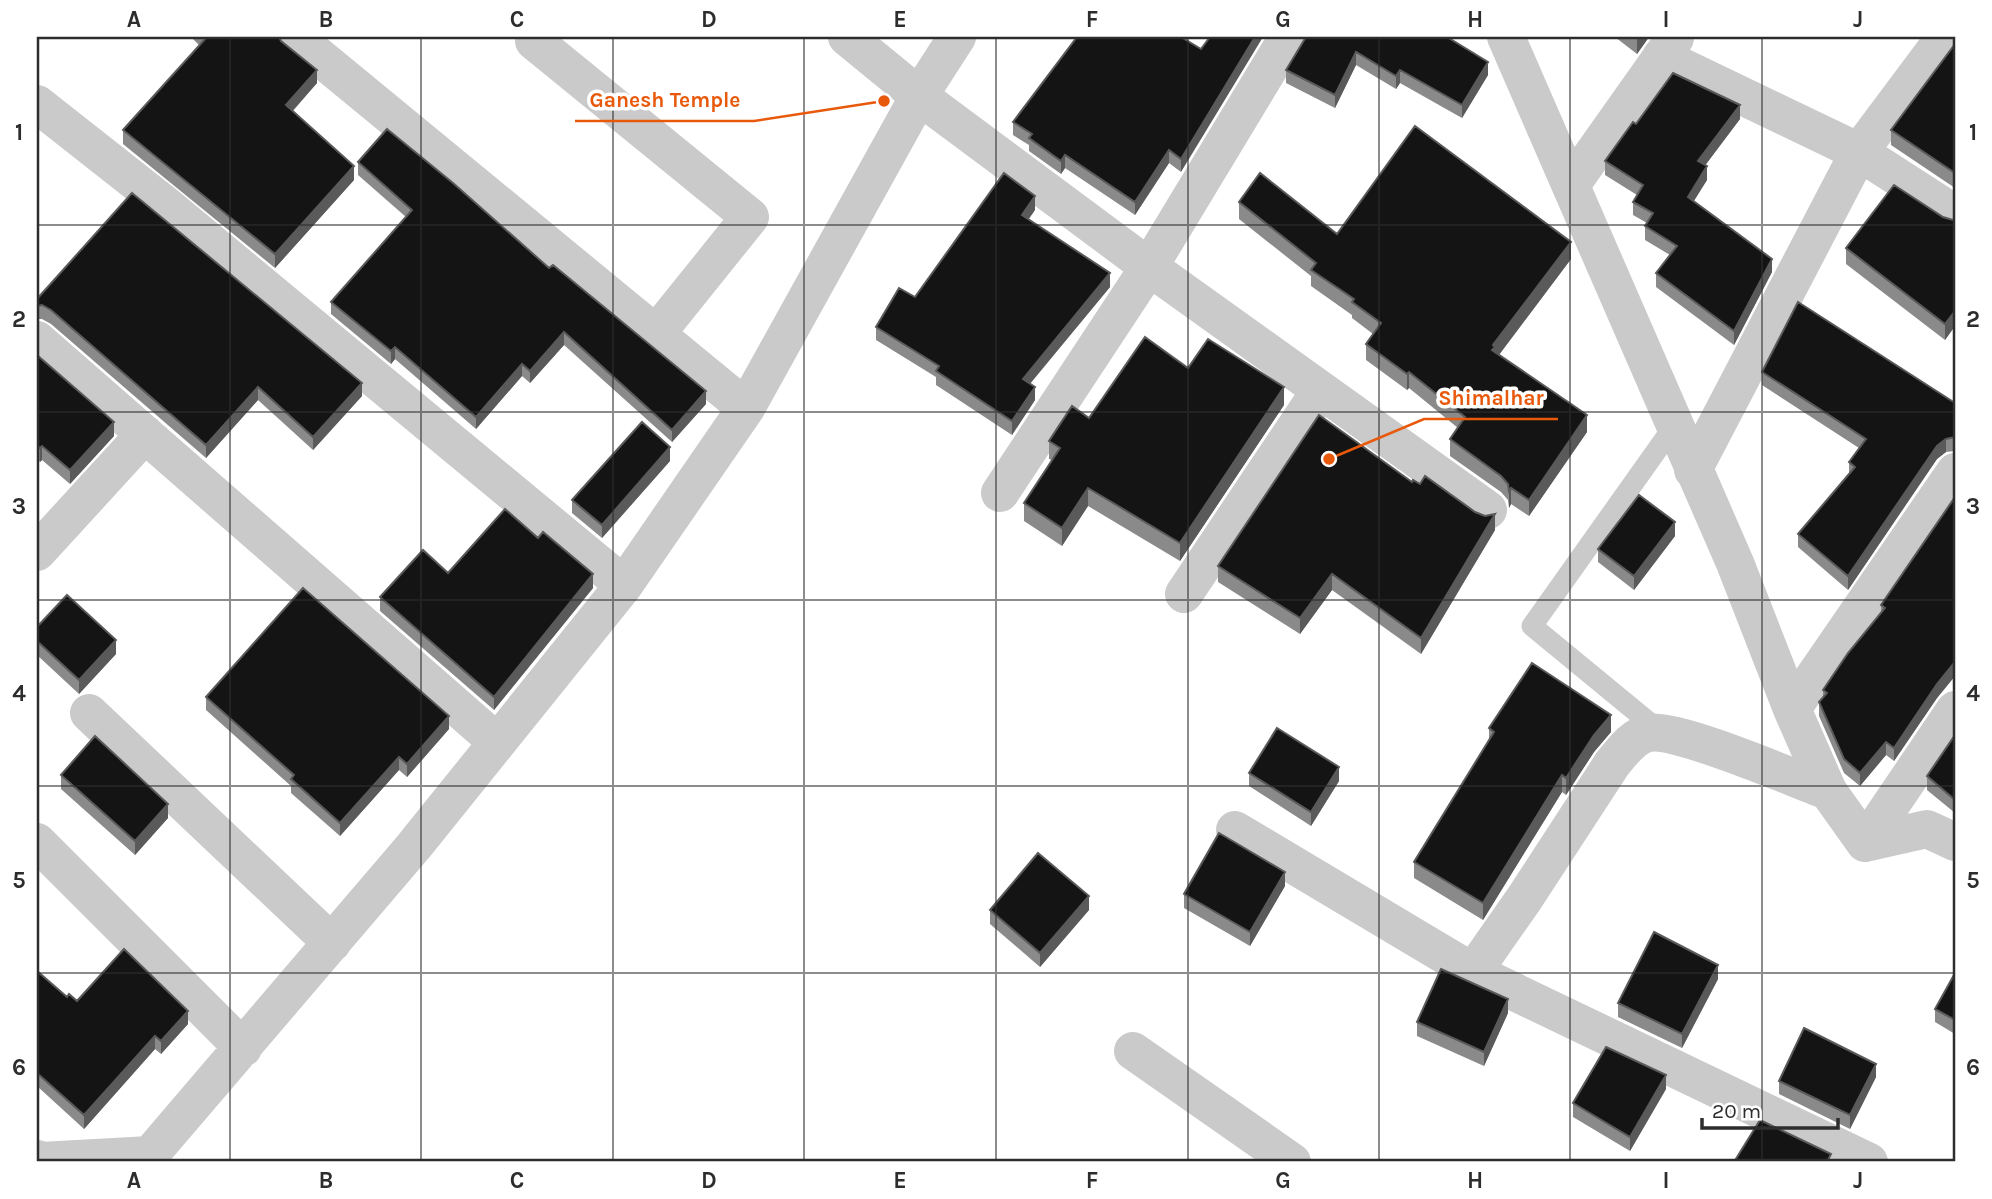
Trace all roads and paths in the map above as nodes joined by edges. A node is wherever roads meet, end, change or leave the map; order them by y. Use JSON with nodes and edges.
{"nodes":[{"id":1,"x":295,"y":37,"type":"edge"},
{"id":2,"x":847,"y":37,"type":"edge"},
{"id":3,"x":957,"y":37,"type":"edge"},
{"id":4,"x":1288,"y":37,"type":"edge"},
{"id":5,"x":1506,"y":37,"type":"edge"},
{"id":6,"x":1945,"y":37,"type":"edge"},
{"id":7,"x":534,"y":41,"type":"dead end"},
{"id":8,"x":1669,"y":47,"type":"edge"},
{"id":9,"x":919,"y":96,"type":"junction"},
{"id":10,"x":37,"y":103,"type":"edge"},
{"id":11,"x":1859,"y":152,"type":"junction"},
{"id":12,"x":1571,"y":185,"type":"junction"},
{"id":13,"x":1955,"y":214,"type":"edge"},
{"id":14,"x":1149,"y":267,"type":"junction"},
{"id":15,"x":656,"y":334,"type":"junction"},
{"id":16,"x":37,"y":340,"type":"edge"},
{"id":17,"x":1320,"y":391,"type":"junction"},
{"id":18,"x":746,"y":408,"type":"junction"},
{"id":19,"x":1675,"y":426,"type":"junction"},
{"id":20,"x":145,"y":434,"type":"junction"},
{"id":21,"x":1693,"y":470,"type":"junction"},
{"id":22,"x":1955,"y":472,"type":"edge"},
{"id":23,"x":1000,"y":493,"type":"dead end"},
{"id":24,"x":1488,"y":510,"type":"dead end"},
{"id":25,"x":37,"y":552,"type":"edge"},
{"id":26,"x":624,"y":585,"type":"junction"},
{"id":27,"x":1184,"y":594,"type":"dead end"},
{"id":28,"x":1792,"y":709,"type":"junction"},
{"id":29,"x":1955,"y":710,"type":"edge"},
{"id":30,"x":89,"y":713,"type":"dead end"},
{"id":31,"x":1663,"y":734,"type":"junction"},
{"id":32,"x":497,"y":742,"type":"junction"},
{"id":33,"x":1828,"y":791,"type":"junction"},
{"id":34,"x":1235,"y":830,"type":"dead end"},
{"id":35,"x":37,"y":842,"type":"edge"},
{"id":36,"x":1955,"y":842,"type":"edge"},
{"id":37,"x":1865,"y":843,"type":"junction"},
{"id":38,"x":332,"y":943,"type":"junction"},
{"id":39,"x":1473,"y":972,"type":"junction"},
{"id":40,"x":243,"y":1048,"type":"junction"},
{"id":41,"x":1133,"y":1051,"type":"dead end"},
{"id":42,"x":37,"y":1159,"type":"edge"},
{"id":43,"x":1292,"y":1162,"type":"edge"},
{"id":44,"x":1869,"y":1162,"type":"edge"}],
"edges":[{"from":1,"to":15,"type":"street"},
{"from":2,"to":9,"type":"street"},
{"from":3,"to":9,"type":"street"},
{"from":4,"to":14,"type":"street"},
{"from":5,"to":12,"type":"street"},
{"from":6,"to":11,"type":"street"},
{"from":7,"to":15,"type":"street"},
{"from":8,"to":11,"type":"street"},
{"from":8,"to":12,"type":"street"},
{"from":9,"to":14,"type":"street"},
{"from":9,"to":18,"type":"street"},
{"from":10,"to":26,"type":"street"},
{"from":11,"to":13,"type":"street"},
{"from":11,"to":21,"type":"street"},
{"from":12,"to":19,"type":"street"},
{"from":14,"to":17,"type":"street"},
{"from":14,"to":23,"type":"street"},
{"from":15,"to":18,"type":"street"},
{"from":16,"to":20,"type":"street"},
{"from":17,"to":24,"type":"street"},
{"from":17,"to":27,"type":"street"},
{"from":18,"to":26,"type":"street"},
{"from":19,"to":21,"type":"street"},
{"from":19,"to":31,"type":"lane"},
{"from":20,"to":25,"type":"street"},
{"from":20,"to":32,"type":"street"},
{"from":21,"to":28,"type":"street"},
{"from":22,"to":28,"type":"street"},
{"from":26,"to":32,"type":"street"},
{"from":28,"to":33,"type":"street"},
{"from":29,"to":37,"type":"street"},
{"from":30,"to":38,"type":"street"},
{"from":31,"to":33,"type":"street"},
{"from":31,"to":39,"type":"street"},
{"from":32,"to":38,"type":"street"},
{"from":33,"to":37,"type":"street"},
{"from":34,"to":39,"type":"street"},
{"from":35,"to":40,"type":"street"},
{"from":36,"to":37,"type":"street"},
{"from":38,"to":40,"type":"street"},
{"from":39,"to":44,"type":"street"},
{"from":40,"to":42,"type":"street"},
{"from":41,"to":43,"type":"street"}]}
